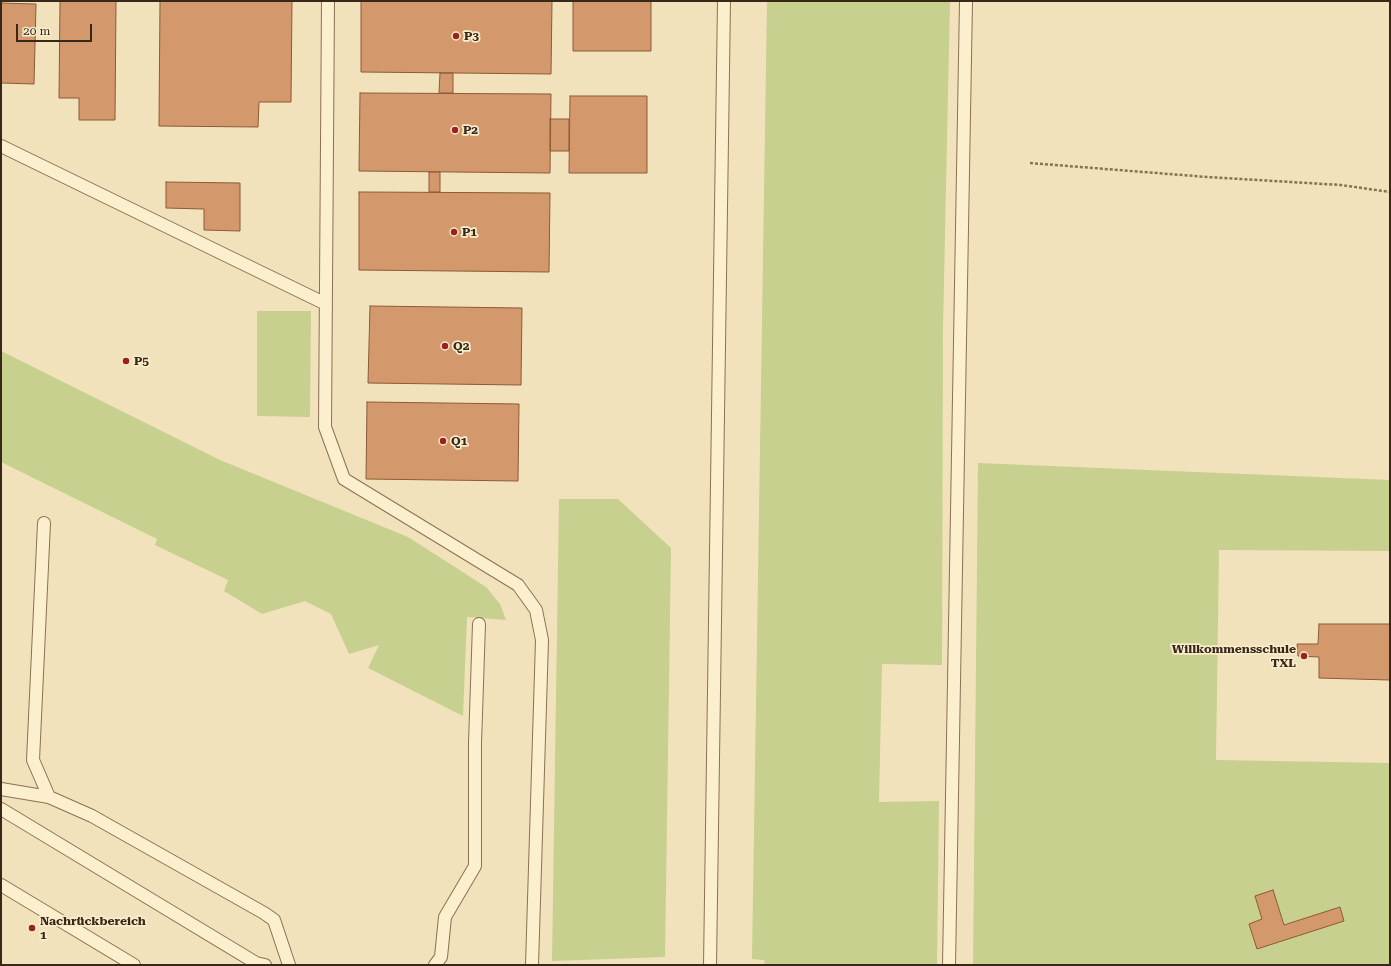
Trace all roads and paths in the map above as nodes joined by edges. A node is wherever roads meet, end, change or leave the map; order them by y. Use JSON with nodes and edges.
{"nodes":[{"id":1,"x":328,"y":1,"type":"edge"},
{"id":2,"x":724,"y":1,"type":"edge"},
{"id":3,"x":966,"y":1,"type":"edge"},
{"id":4,"x":1,"y":146,"type":"edge"},
{"id":5,"x":1030,"y":163,"type":"dead end"},
{"id":6,"x":1390,"y":192,"type":"edge"},
{"id":7,"x":326,"y":304,"type":"junction"},
{"id":8,"x":44,"y":523,"type":"dead end"},
{"id":9,"x":479,"y":624,"type":"dead end"},
{"id":10,"x":1,"y":789,"type":"edge"},
{"id":11,"x":49,"y":797,"type":"junction"},
{"id":12,"x":1,"y":809,"type":"edge"},
{"id":13,"x":1,"y":885,"type":"edge"},
{"id":14,"x":134,"y":965,"type":"edge"},
{"id":15,"x":265,"y":965,"type":"edge"},
{"id":16,"x":289,"y":965,"type":"edge"},
{"id":17,"x":435,"y":965,"type":"edge"},
{"id":18,"x":532,"y":965,"type":"edge"},
{"id":19,"x":710,"y":965,"type":"edge"},
{"id":20,"x":949,"y":965,"type":"edge"}],
"edges":[{"from":1,"to":7,"type":"lane"},
{"from":2,"to":19,"type":"lane"},
{"from":3,"to":20,"type":"lane"},
{"from":4,"to":7,"type":"lane"},
{"from":5,"to":6,"type":"path"},
{"from":7,"to":18,"type":"lane"},
{"from":8,"to":11,"type":"lane"},
{"from":9,"to":17,"type":"lane"},
{"from":10,"to":11,"type":"lane"},
{"from":11,"to":16,"type":"lane"},
{"from":12,"to":15,"type":"lane"},
{"from":13,"to":14,"type":"lane"}]}
